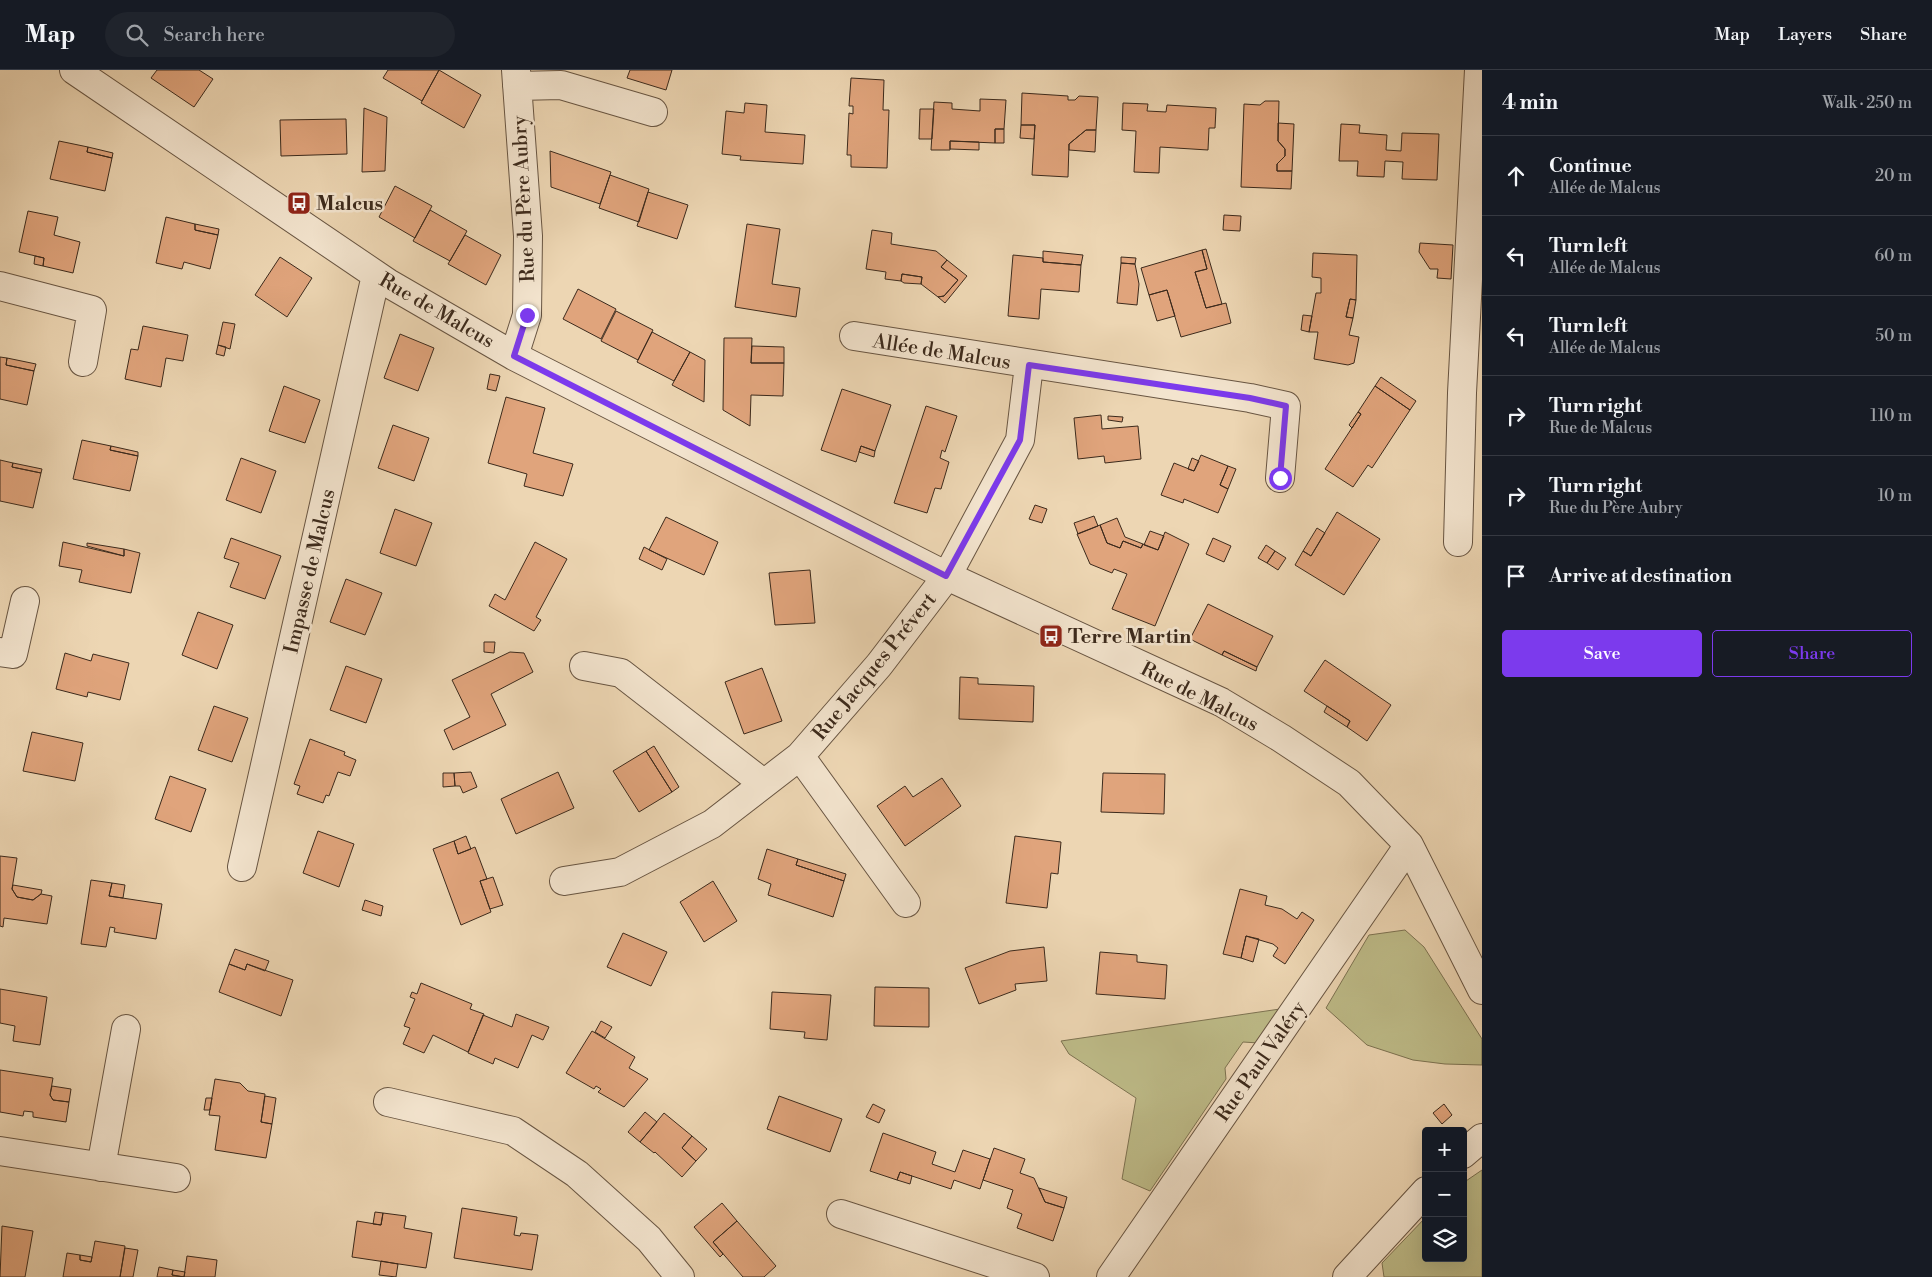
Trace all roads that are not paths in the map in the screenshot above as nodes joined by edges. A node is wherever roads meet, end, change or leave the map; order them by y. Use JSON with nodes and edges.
{"nodes":[{"id":1,"x":74,"y":70,"type":"edge"},
{"id":2,"x":1479,"y":70,"type":"edge"},
{"id":3,"x":516,"y":78,"type":"edge"},
{"id":4,"x":653,"y":112,"type":"dead end"},
{"id":5,"x":376,"y":275,"type":"junction"},
{"id":6,"x":0,"y":286,"type":"edge"},
{"id":7,"x":854,"y":336,"type":"dead end"},
{"id":8,"x":514,"y":356,"type":"junction"},
{"id":9,"x":83,"y":362,"type":"dead end"},
{"id":10,"x":1029,"y":365,"type":"junction"},
{"id":11,"x":1472,"y":393,"type":"edge"},
{"id":12,"x":1280,"y":478,"type":"dead end"},
{"id":13,"x":1458,"y":542,"type":"dead end"},
{"id":14,"x":946,"y":576,"type":"junction"},
{"id":15,"x":25,"y":601,"type":"dead end"},
{"id":16,"x":0,"y":652,"type":"edge"},
{"id":17,"x":584,"y":666,"type":"dead end"},
{"id":18,"x":800,"y":756,"type":"junction"},
{"id":19,"x":764,"y":784,"type":"junction"},
{"id":20,"x":1412,"y":850,"type":"junction"},
{"id":21,"x":242,"y":867,"type":"dead end"},
{"id":22,"x":564,"y":881,"type":"dead end"},
{"id":23,"x":906,"y":903,"type":"dead end"},
{"id":24,"x":1482,"y":990,"type":"edge"},
{"id":25,"x":126,"y":1029,"type":"dead end"},
{"id":26,"x":388,"y":1102,"type":"dead end"},
{"id":27,"x":1482,"y":1138,"type":"edge"},
{"id":28,"x":0,"y":1151,"type":"edge"},
{"id":29,"x":1467,"y":1151,"type":"edge"},
{"id":30,"x":101,"y":1167,"type":"junction"},
{"id":31,"x":176,"y":1178,"type":"dead end"},
{"id":32,"x":1422,"y":1195,"type":"edge"},
{"id":33,"x":841,"y":1214,"type":"dead end"},
{"id":34,"x":680,"y":1277,"type":"edge"},
{"id":35,"x":1036,"y":1277,"type":"edge"},
{"id":36,"x":1111,"y":1277,"type":"edge"},
{"id":37,"x":1347,"y":1277,"type":"edge"}],
"edges":[{"from":1,"to":5,"type":"street","name":"Rue de Malcus"},
{"from":2,"to":11,"type":"street"},
{"from":3,"to":4,"type":"street"},
{"from":3,"to":8,"type":"street","name":"Rue du Père Aubry"},
{"from":5,"to":8,"type":"street","name":"Rue de Malcus"},
{"from":5,"to":21,"type":"street","name":"Impasse de Malcus"},
{"from":6,"to":9,"type":"street"},
{"from":7,"to":10,"type":"street","name":"Allée de Malcus"},
{"from":8,"to":14,"type":"street","name":"Rue de Malcus"},
{"from":10,"to":12,"type":"street","name":"Allée de Malcus"},
{"from":10,"to":14,"type":"street","name":"Allée de Malcus"},
{"from":11,"to":13,"type":"street"},
{"from":14,"to":18,"type":"street","name":"Rue Jacques Prévert"},
{"from":14,"to":20,"type":"street","name":"Rue de Malcus"},
{"from":15,"to":16,"type":"street"},
{"from":17,"to":19,"type":"street"},
{"from":18,"to":19,"type":"street","name":"Rue Jacques Prévert"},
{"from":18,"to":23,"type":"street","name":"Rue Jacques Prévert"},
{"from":19,"to":22,"type":"street","name":"Rue Jacques Prévert"},
{"from":20,"to":24,"type":"street","name":"Rue de Malcus"},
{"from":20,"to":36,"type":"street","name":"Rue Paul Valéry"},
{"from":25,"to":30,"type":"street"},
{"from":26,"to":34,"type":"street"},
{"from":27,"to":29,"type":"street"},
{"from":28,"to":30,"type":"street"},
{"from":30,"to":31,"type":"street"},
{"from":32,"to":37,"type":"street"},
{"from":33,"to":35,"type":"street"}]}
